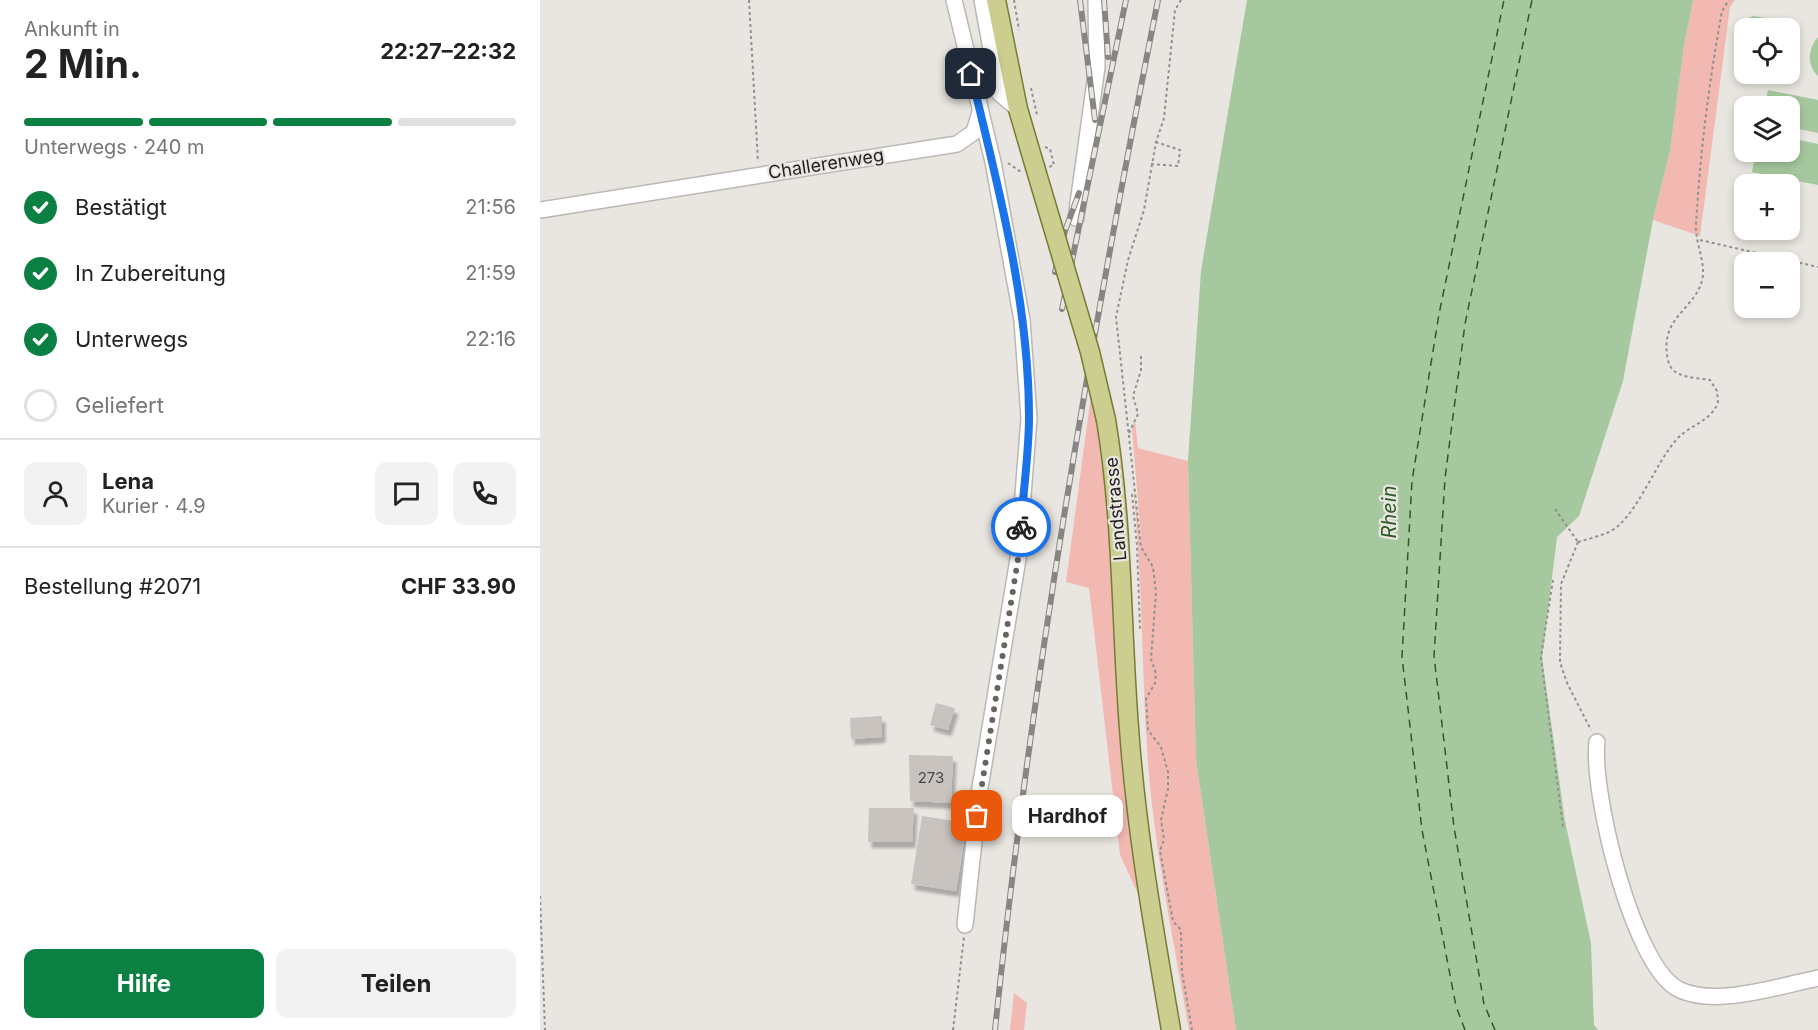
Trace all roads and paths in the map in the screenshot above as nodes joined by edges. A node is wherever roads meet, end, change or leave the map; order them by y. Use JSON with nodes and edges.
{"nodes":[{"id":1,"x":749,"y":0,"type":"edge"},
{"id":2,"x":954,"y":0,"type":"edge"},
{"id":3,"x":982,"y":0,"type":"edge"},
{"id":4,"x":996,"y":0,"type":"edge"},
{"id":5,"x":1014,"y":0,"type":"edge"},
{"id":6,"x":1096,"y":0,"type":"edge"},
{"id":7,"x":1181,"y":0,"type":"edge"},
{"id":8,"x":1729,"y":0,"type":"edge"},
{"id":9,"x":1020,"y":35,"type":"dead end"},
{"id":10,"x":1028,"y":78,"type":"dead end"},
{"id":11,"x":1018,"y":109,"type":"junction"},
{"id":12,"x":980,"y":112,"type":"junction"},
{"id":13,"x":1039,"y":124,"type":"dead end"},
{"id":14,"x":1156,"y":142,"type":"junction"},
{"id":15,"x":1042,"y":164,"type":"junction"},
{"id":16,"x":1151,"y":164,"type":"junction"},
{"id":17,"x":1054,"y":165,"type":"dead end"},
{"id":18,"x":758,"y":175,"type":"junction"},
{"id":19,"x":540,"y":210,"type":"edge"},
{"id":20,"x":1076,"y":218,"type":"dead end"},
{"id":21,"x":1700,"y":240,"type":"junction"},
{"id":22,"x":1818,"y":267,"type":"edge"},
{"id":23,"x":1141,"y":355,"type":"dead end"},
{"id":24,"x":1129,"y":433,"type":"junction"},
{"id":25,"x":1132,"y":460,"type":"junction"},
{"id":26,"x":1556,"y":509,"type":"dead end"},
{"id":27,"x":1578,"y":542,"type":"junction"},
{"id":28,"x":1553,"y":580,"type":"dead end"},
{"id":29,"x":1140,"y":630,"type":"dead end"},
{"id":30,"x":1141,"y":699,"type":"dead end"},
{"id":31,"x":1143,"y":733,"type":"dead end"},
{"id":32,"x":1597,"y":742,"type":"joint"},
{"id":33,"x":1563,"y":826,"type":"dead end"},
{"id":34,"x":1155,"y":848,"type":"dead end"},
{"id":35,"x":1162,"y":892,"type":"dead end"},
{"id":36,"x":540,"y":896,"type":"edge"},
{"id":37,"x":965,"y":925,"type":"joint"},
{"id":38,"x":1818,"y":978,"type":"edge"},
{"id":39,"x":545,"y":1030,"type":"edge"},
{"id":40,"x":953,"y":1030,"type":"edge"},
{"id":41,"x":1171,"y":1030,"type":"edge"},
{"id":42,"x":1192,"y":1030,"type":"edge"}],
"edges":[{"from":1,"to":18,"type":"path"},
{"from":2,"to":12,"type":"street"},
{"from":3,"to":11,"type":"street"},
{"from":4,"to":11,"type":"main road","name":"Landstrasse"},
{"from":5,"to":9,"type":"path"},
{"from":6,"to":20,"type":"street"},
{"from":7,"to":14,"type":"path"},
{"from":8,"to":21,"type":"path"},
{"from":10,"to":13,"type":"path"},
{"from":11,"to":15,"type":"main road","name":"Landstrasse"},
{"from":12,"to":18,"type":"street","name":"Challerenweg"},
{"from":12,"to":37,"type":"street"},
{"from":14,"to":16,"type":"path"},
{"from":14,"to":16,"type":"path"},
{"from":15,"to":17,"type":"path"},
{"from":15,"to":41,"type":"main road","name":"Landstrasse","bridge":true},
{"from":16,"to":24,"type":"path"},
{"from":18,"to":19,"type":"street","name":"Challerenweg"},
{"from":21,"to":22,"type":"path"},
{"from":21,"to":27,"type":"path"},
{"from":23,"to":24,"type":"path"},
{"from":24,"to":25,"type":"path"},
{"from":25,"to":29,"type":"path"},
{"from":25,"to":42,"type":"path"},
{"from":26,"to":27,"type":"path"},
{"from":27,"to":32,"type":"path"},
{"from":28,"to":33,"type":"path"},
{"from":30,"to":31,"type":"path"},
{"from":32,"to":38,"type":"street"},
{"from":34,"to":35,"type":"path"},
{"from":36,"to":39,"type":"path"},
{"from":37,"to":40,"type":"path"}]}
